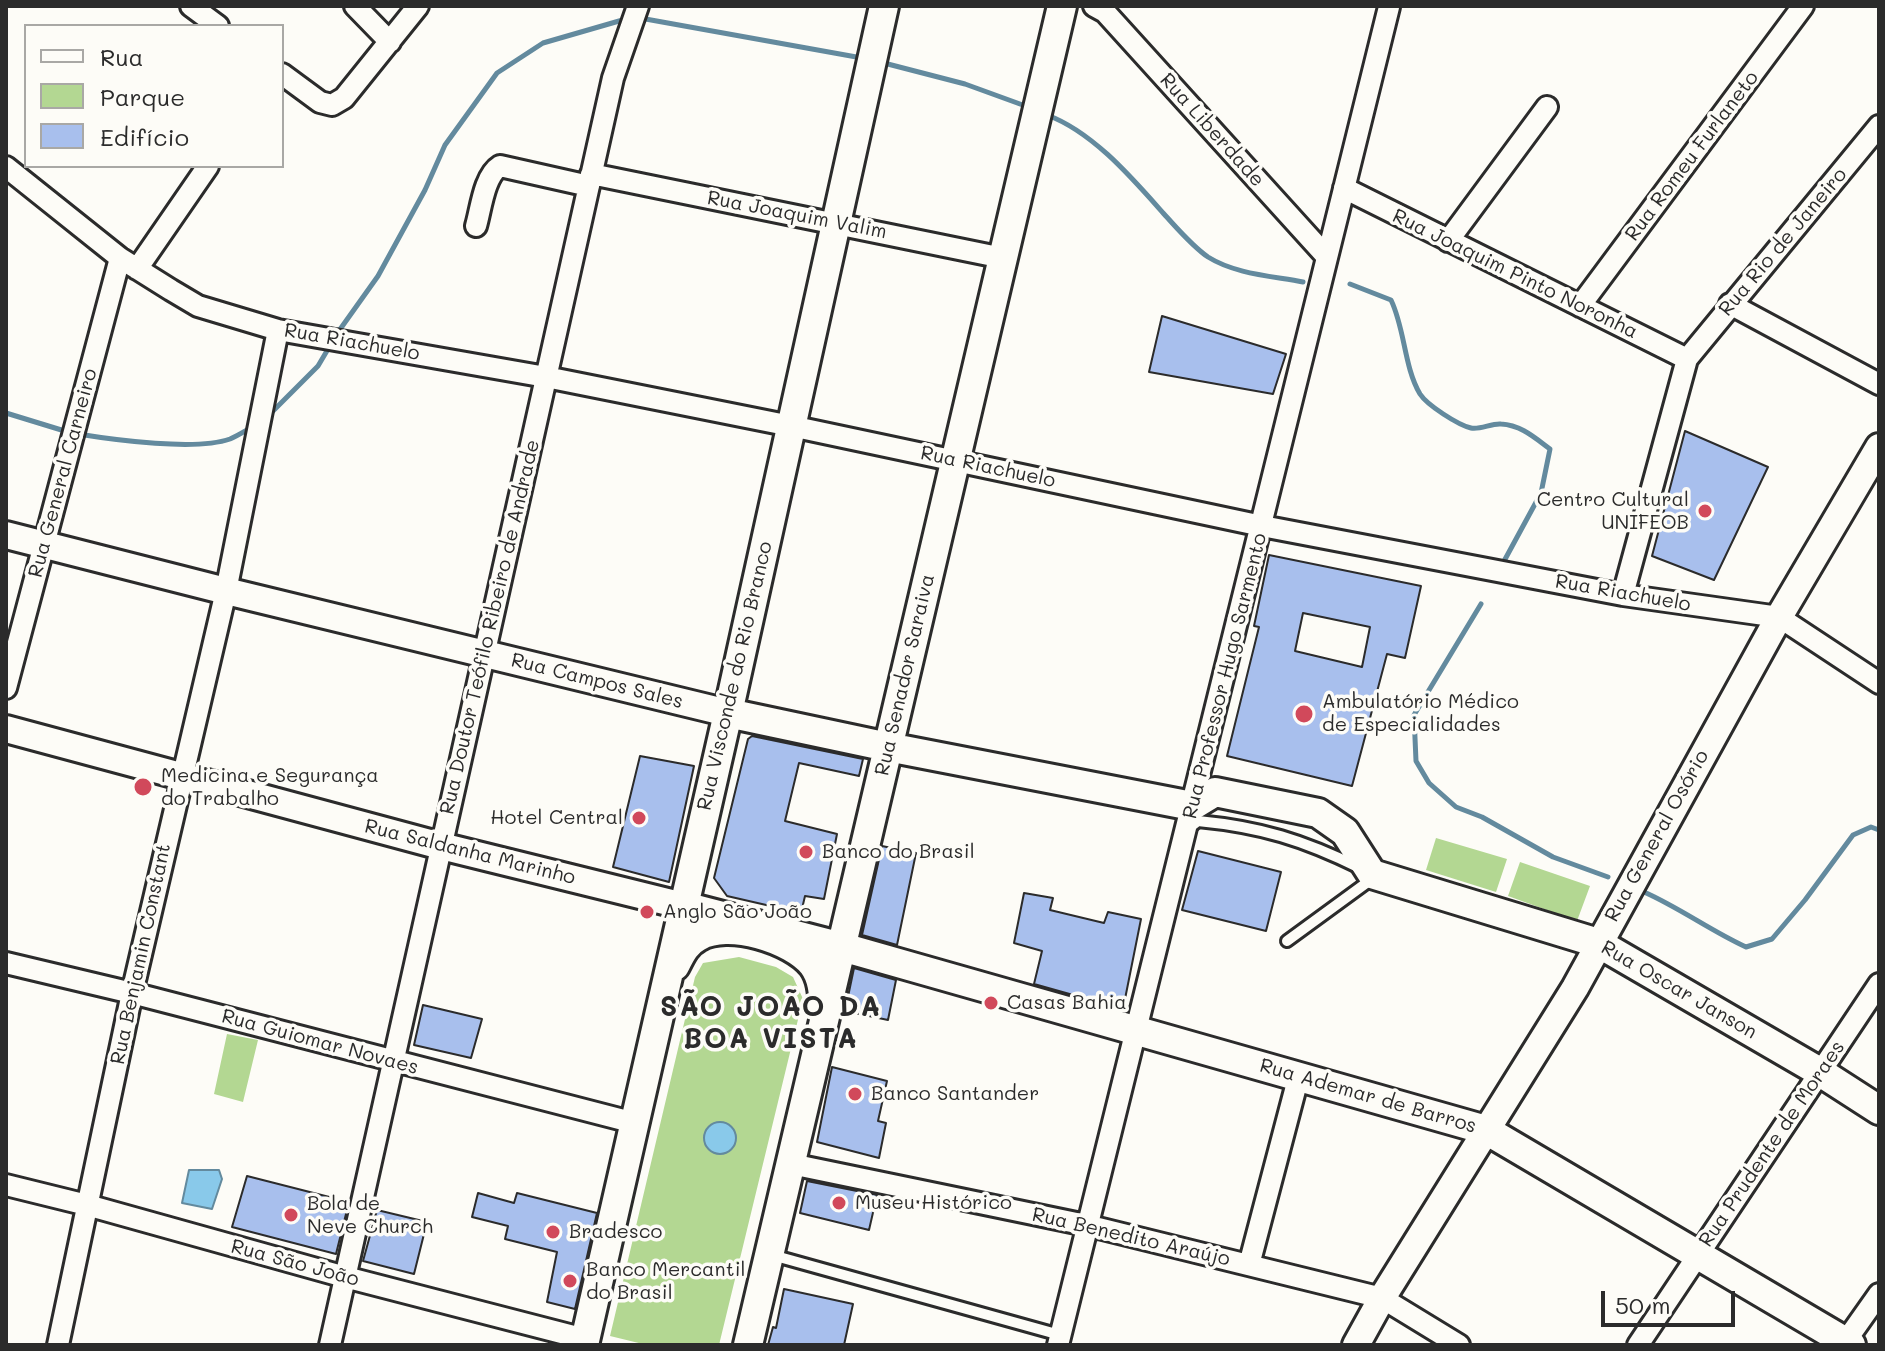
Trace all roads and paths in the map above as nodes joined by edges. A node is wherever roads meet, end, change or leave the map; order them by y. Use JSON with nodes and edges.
{"nodes":[{"id":1,"x":191,"y":6,"type":"edge"},
{"id":2,"x":355,"y":6,"type":"edge"},
{"id":3,"x":418,"y":6,"type":"edge"},
{"id":4,"x":1062,"y":6,"type":"edge"},
{"id":5,"x":1094,"y":6,"type":"edge"},
{"id":6,"x":1389,"y":6,"type":"edge"},
{"id":7,"x":1803,"y":6,"type":"edge"},
{"id":8,"x":880,"y":14,"type":"edge"},
{"id":9,"x":635,"y":15,"type":"edge"},
{"id":10,"x":215,"y":24,"type":"edge"},
{"id":11,"x":390,"y":42,"type":"junction"},
{"id":12,"x":284,"y":75,"type":"edge"},
{"id":13,"x":1547,"y":107,"type":"dead end"},
{"id":14,"x":1879,"y":126,"type":"edge"},
{"id":15,"x":6,"y":167,"type":"edge"},
{"id":16,"x":206,"y":168,"type":"edge"},
{"id":17,"x":590,"y":180,"type":"junction"},
{"id":18,"x":1344,"y":188,"type":"junction"},
{"id":19,"x":836,"y":223,"type":"junction"},
{"id":20,"x":476,"y":226,"type":"dead end"},
{"id":21,"x":1448,"y":241,"type":"junction"},
{"id":22,"x":1327,"y":257,"type":"junction"},
{"id":23,"x":1003,"y":258,"type":"junction"},
{"id":24,"x":128,"y":263,"type":"junction"},
{"id":25,"x":1730,"y":304,"type":"junction"},
{"id":26,"x":1580,"y":306,"type":"junction"},
{"id":27,"x":278,"y":330,"type":"junction"},
{"id":28,"x":1687,"y":359,"type":"junction"},
{"id":29,"x":546,"y":377,"type":"junction"},
{"id":30,"x":1879,"y":384,"type":"edge"},
{"id":31,"x":791,"y":426,"type":"junction"},
{"id":32,"x":1879,"y":447,"type":"edge"},
{"id":33,"x":956,"y":459,"type":"junction"},
{"id":34,"x":1262,"y":526,"type":"junction"},
{"id":35,"x":6,"y":535,"type":"edge"},
{"id":36,"x":44,"y":546,"type":"junction"},
{"id":37,"x":226,"y":591,"type":"junction"},
{"id":38,"x":1623,"y":595,"type":"junction"},
{"id":39,"x":1779,"y":617,"type":"junction"},
{"id":40,"x":484,"y":653,"type":"junction"},
{"id":41,"x":1879,"y":683,"type":"edge"},
{"id":42,"x":6,"y":688,"type":"edge"},
{"id":43,"x":728,"y":713,"type":"junction"},
{"id":44,"x":6,"y":729,"type":"edge"},
{"id":45,"x":888,"y":747,"type":"junction"},
{"id":46,"x":181,"y":776,"type":"junction"},
{"id":47,"x":1189,"y":818,"type":"junction"},
{"id":48,"x":441,"y":846,"type":"junction"},
{"id":49,"x":1375,"y":874,"type":"junction"},
{"id":50,"x":684,"y":906,"type":"junction"},
{"id":51,"x":1287,"y":941,"type":"dead end"},
{"id":52,"x":1598,"y":943,"type":"junction"},
{"id":53,"x":842,"y":947,"type":"junction"},
{"id":54,"x":6,"y":963,"type":"edge"},
{"id":55,"x":667,"y":982,"type":"junction"},
{"id":56,"x":1879,"y":984,"type":"edge"},
{"id":57,"x":132,"y":993,"type":"junction"},
{"id":58,"x":825,"y":1016,"type":"junction"},
{"id":59,"x":1137,"y":1029,"type":"junction"},
{"id":60,"x":393,"y":1062,"type":"junction"},
{"id":61,"x":1820,"y":1072,"type":"junction"},
{"id":62,"x":1299,"y":1075,"type":"junction"},
{"id":63,"x":1879,"y":1110,"type":"edge"},
{"id":64,"x":635,"y":1123,"type":"junction"},
{"id":65,"x":1486,"y":1130,"type":"junction"},
{"id":66,"x":791,"y":1164,"type":"junction"},
{"id":67,"x":6,"y":1185,"type":"edge"},
{"id":68,"x":87,"y":1205,"type":"junction"},
{"id":69,"x":1086,"y":1225,"type":"junction"},
{"id":70,"x":770,"y":1254,"type":"junction"},
{"id":71,"x":1698,"y":1255,"type":"junction"},
{"id":72,"x":1249,"y":1265,"type":"junction"},
{"id":73,"x":345,"y":1277,"type":"junction"},
{"id":74,"x":1879,"y":1294,"type":"edge"},
{"id":75,"x":1382,"y":1298,"type":"junction"},
{"id":76,"x":1059,"y":1340,"type":"edge"},
{"id":77,"x":584,"y":1342,"type":"edge"},
{"id":78,"x":1847,"y":1344,"type":"edge"},
{"id":79,"x":58,"y":1345,"type":"edge"},
{"id":80,"x":330,"y":1345,"type":"edge"},
{"id":81,"x":748,"y":1345,"type":"edge"},
{"id":82,"x":1356,"y":1345,"type":"edge"},
{"id":83,"x":1459,"y":1345,"type":"edge"},
{"id":84,"x":1638,"y":1345,"type":"edge"}],
"edges":[{"from":1,"to":10,"type":"street"},
{"from":2,"to":11,"type":"street"},
{"from":3,"to":11,"type":"street"},
{"from":4,"to":23,"type":"main road","name":"Rua Senador Saraiva"},
{"from":5,"to":22,"type":"street","name":"Rua Liberdade"},
{"from":6,"to":18,"type":"street","name":"Rua Professor Hugo Sarmento"},
{"from":7,"to":26,"type":"street","name":"Rua Romeu Furlaneto"},
{"from":8,"to":19,"type":"main road","name":"Rua Visconde do Rio Branco"},
{"from":9,"to":17,"type":"street","name":"Rua Doutor Teófilo Ribeiro de Andrade"},
{"from":11,"to":12,"type":"street"},
{"from":13,"to":21,"type":"street"},
{"from":14,"to":25,"type":"street","name":"Rua Rio de Janeiro"},
{"from":15,"to":24,"type":"street","name":"Rua Riachuelo"},
{"from":16,"to":24,"type":"street","name":"Rua General Carneiro"},
{"from":17,"to":19,"type":"street","name":"Rua Joaquim Valim"},
{"from":17,"to":20,"type":"street","name":"Rua Joaquim Valim"},
{"from":17,"to":29,"type":"street","name":"Rua Doutor Teófilo Ribeiro de Andrade"},
{"from":18,"to":21,"type":"street","name":"Rua Joaquim Pinto Noronha"},
{"from":18,"to":22,"type":"street","name":"Rua Professor Hugo Sarmento"},
{"from":19,"to":23,"type":"street","name":"Rua Joaquim Valim"},
{"from":19,"to":31,"type":"main road","name":"Rua Visconde do Rio Branco"},
{"from":21,"to":26,"type":"street","name":"Rua Joaquim Pinto Noronha"},
{"from":22,"to":34,"type":"street","name":"Rua Professor Hugo Sarmento"},
{"from":23,"to":33,"type":"main road","name":"Rua Senador Saraiva"},
{"from":24,"to":27,"type":"street","name":"Rua Riachuelo"},
{"from":24,"to":36,"type":"street","name":"Rua General Carneiro"},
{"from":25,"to":28,"type":"street","name":"Rua Rio de Janeiro"},
{"from":25,"to":30,"type":"street"},
{"from":26,"to":28,"type":"street","name":"Rua Joaquim Pinto Noronha"},
{"from":27,"to":29,"type":"street","name":"Rua Riachuelo"},
{"from":27,"to":37,"type":"street","name":"Rua Benjamin Constant"},
{"from":28,"to":38,"type":"street"},
{"from":29,"to":31,"type":"street","name":"Rua Riachuelo"},
{"from":29,"to":40,"type":"street","name":"Rua Doutor Teófilo Ribeiro de Andrade"},
{"from":31,"to":33,"type":"street","name":"Rua Riachuelo"},
{"from":31,"to":43,"type":"main road","name":"Rua Visconde do Rio Branco"},
{"from":32,"to":39,"type":"street","name":"Rua General Osório"},
{"from":33,"to":34,"type":"street","name":"Rua Riachuelo"},
{"from":33,"to":45,"type":"main road","name":"Rua Senador Saraiva"},
{"from":34,"to":38,"type":"street","name":"Rua Riachuelo"},
{"from":34,"to":47,"type":"street","name":"Rua Professor Hugo Sarmento"},
{"from":35,"to":36,"type":"street","name":"Rua Campos Sales"},
{"from":36,"to":37,"type":"street","name":"Rua Campos Sales"},
{"from":36,"to":42,"type":"street","name":"Rua General Carneiro"},
{"from":37,"to":40,"type":"street","name":"Rua Campos Sales"},
{"from":37,"to":46,"type":"street","name":"Rua Benjamin Constant"},
{"from":38,"to":39,"type":"street","name":"Rua Riachuelo"},
{"from":39,"to":41,"type":"street"},
{"from":39,"to":52,"type":"street","name":"Rua General Osório"},
{"from":40,"to":43,"type":"street","name":"Rua Campos Sales"},
{"from":40,"to":48,"type":"street","name":"Rua Doutor Teófilo Ribeiro de Andrade"},
{"from":43,"to":45,"type":"main road","name":"Rua Campos Sales"},
{"from":43,"to":50,"type":"main road","name":"Rua Visconde do Rio Branco"},
{"from":44,"to":46,"type":"street","name":"Rua Saldanha Marinho"},
{"from":45,"to":47,"type":"main road","name":"Rua Campos Sales"},
{"from":45,"to":53,"type":"main road","name":"Rua Senador Saraiva"},
{"from":46,"to":48,"type":"street","name":"Rua Saldanha Marinho"},
{"from":46,"to":57,"type":"street","name":"Rua Benjamin Constant"},
{"from":47,"to":49,"type":"main road"},
{"from":47,"to":59,"type":"street","name":"Rua Professor Hugo Sarmento"},
{"from":48,"to":50,"type":"street","name":"Rua Saldanha Marinho"},
{"from":48,"to":60,"type":"street","name":"Rua Doutor Teófilo Ribeiro de Andrade"},
{"from":49,"to":51,"type":"lane"},
{"from":49,"to":52,"type":"main road","name":"Rua Oscar Janson"},
{"from":50,"to":53,"type":"main road","name":"Rua Saldanha Marinho"},
{"from":50,"to":55,"type":"main road","name":"Rua Visconde do Rio Branco"},
{"from":52,"to":61,"type":"main road","name":"Rua Oscar Janson"},
{"from":52,"to":65,"type":"street","name":"Rua General Osório"},
{"from":53,"to":58,"type":"main road","name":"Rua Senador Saraiva"},
{"from":53,"to":59,"type":"main road","name":"Rua Ademar de Barros"},
{"from":54,"to":57,"type":"street","name":"Rua Guiomar Novaes"},
{"from":55,"to":58,"type":"main road"},
{"from":55,"to":64,"type":"main road","name":"Rua Visconde do Rio Branco"},
{"from":56,"to":61,"type":"street","name":"Rua Prudente de Moraes"},
{"from":57,"to":60,"type":"street","name":"Rua Guiomar Novaes"},
{"from":57,"to":68,"type":"street","name":"Rua Benjamin Constant"},
{"from":58,"to":66,"type":"main road","name":"Rua Senador Saraiva"},
{"from":59,"to":62,"type":"main road","name":"Rua Ademar de Barros"},
{"from":59,"to":69,"type":"street","name":"Rua Professor Hugo Sarmento"},
{"from":60,"to":64,"type":"street","name":"Rua Guiomar Novaes"},
{"from":60,"to":73,"type":"street","name":"Rua Doutor Teófilo Ribeiro de Andrade"},
{"from":61,"to":63,"type":"main road","name":"Rua Oscar Janson"},
{"from":61,"to":71,"type":"street","name":"Rua Prudente de Moraes"},
{"from":62,"to":65,"type":"main road","name":"Rua Ademar de Barros"},
{"from":62,"to":72,"type":"street"},
{"from":64,"to":77,"type":"main road","name":"Rua Visconde do Rio Branco"},
{"from":65,"to":71,"type":"main road","name":"Rua Ademar de Barros"},
{"from":65,"to":75,"type":"street","name":"Rua General Osório"},
{"from":66,"to":69,"type":"street","name":"Rua Benedito Araújo"},
{"from":66,"to":70,"type":"main road","name":"Rua Senador Saraiva"},
{"from":67,"to":68,"type":"street","name":"Rua São João"},
{"from":68,"to":73,"type":"street","name":"Rua São João"},
{"from":68,"to":79,"type":"street","name":"Rua Benjamin Constant"},
{"from":69,"to":72,"type":"street","name":"Rua Benedito Araújo"},
{"from":69,"to":76,"type":"street","name":"Rua Professor Hugo Sarmento"},
{"from":70,"to":76,"type":"lane"},
{"from":70,"to":81,"type":"main road","name":"Rua Senador Saraiva"},
{"from":71,"to":78,"type":"main road","name":"Rua Ademar de Barros"},
{"from":71,"to":84,"type":"street","name":"Rua Prudente de Moraes"},
{"from":72,"to":75,"type":"street","name":"Rua Benedito Araújo"},
{"from":73,"to":77,"type":"street","name":"Rua São João"},
{"from":73,"to":80,"type":"street","name":"Rua Doutor Teófilo Ribeiro de Andrade"},
{"from":74,"to":78,"type":"street"},
{"from":75,"to":82,"type":"street","name":"Rua General Osório"},
{"from":75,"to":83,"type":"street","name":"Rua Benedito Araújo"}]}
